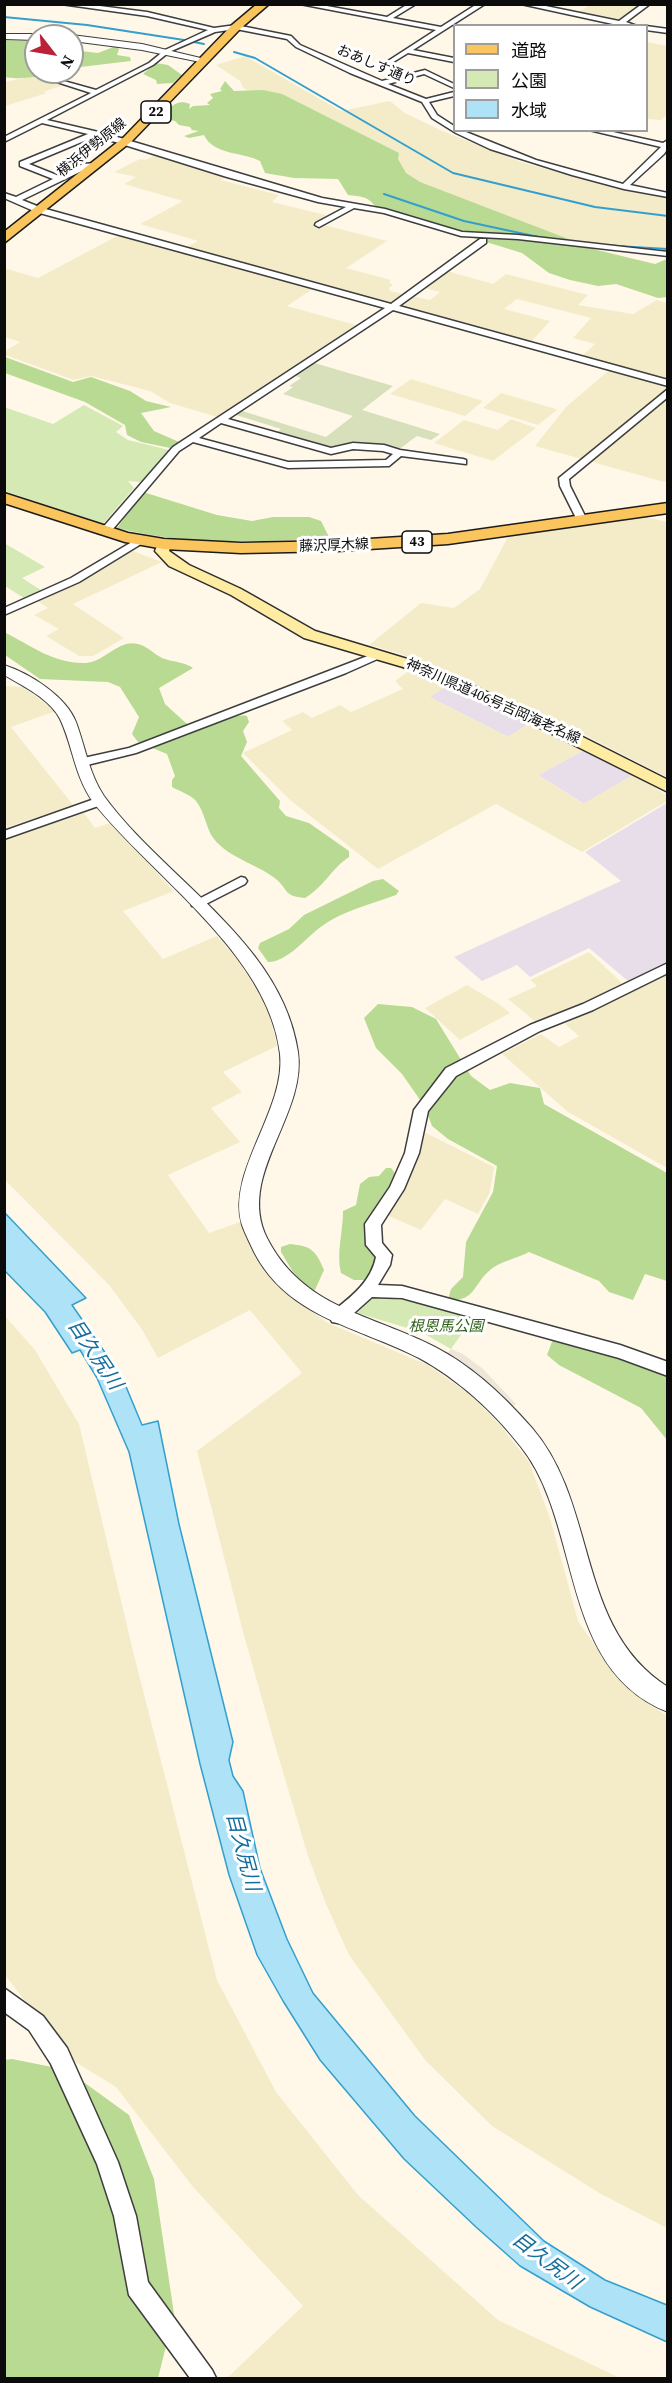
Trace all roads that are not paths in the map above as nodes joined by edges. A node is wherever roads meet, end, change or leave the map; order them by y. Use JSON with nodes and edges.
{"nodes":[{"id":1,"x":51,"y":4,"type":"edge"},
{"id":2,"x":264,"y":4,"type":"edge"},
{"id":3,"x":303,"y":4,"type":"edge"},
{"id":4,"x":344,"y":4,"type":"edge"},
{"id":5,"x":413,"y":4,"type":"edge"},
{"id":6,"x":482,"y":4,"type":"edge"},
{"id":7,"x":524,"y":4,"type":"edge"},
{"id":8,"x":646,"y":5,"type":"edge"},
{"id":9,"x":67,"y":6,"type":"edge"},
{"id":10,"x":535,"y":6,"type":"edge"},
{"id":11,"x":335,"y":10,"type":"junction"},
{"id":12,"x":388,"y":19,"type":"junction"},
{"id":13,"x":596,"y":19,"type":"junction"},
{"id":14,"x":621,"y":23,"type":"junction"},
{"id":15,"x":589,"y":24,"type":"edge"},
{"id":16,"x":625,"y":24,"type":"edge"},
{"id":17,"x":236,"y":27,"type":"junction"},
{"id":18,"x":648,"y":28,"type":"edge"},
{"id":19,"x":442,"y":29,"type":"junction"},
{"id":20,"x":214,"y":30,"type":"junction"},
{"id":21,"x":668,"y":31,"type":"edge"},
{"id":22,"x":4,"y":36,"type":"edge"},
{"id":23,"x":24,"y":37,"type":"edge"},
{"id":24,"x":84,"y":40,"type":"edge"},
{"id":25,"x":167,"y":51,"type":"junction"},
{"id":26,"x":406,"y":51,"type":"junction"},
{"id":27,"x":205,"y":60,"type":"junction"},
{"id":28,"x":453,"y":60,"type":"edge"},
{"id":29,"x":398,"y":66,"type":"dead end"},
{"id":30,"x":70,"y":84,"type":"edge"},
{"id":31,"x":380,"y":84,"type":"junction"},
{"id":32,"x":453,"y":86,"type":"edge"},
{"id":33,"x":96,"y":92,"type":"junction"},
{"id":34,"x":453,"y":94,"type":"edge"},
{"id":35,"x":425,"y":101,"type":"junction"},
{"id":36,"x":42,"y":121,"type":"junction"},
{"id":37,"x":453,"y":130,"type":"edge"},
{"id":38,"x":457,"y":132,"type":"edge"},
{"id":39,"x":602,"y":132,"type":"edge"},
{"id":40,"x":95,"y":134,"type":"junction"},
{"id":41,"x":4,"y":140,"type":"edge"},
{"id":42,"x":125,"y":142,"type":"junction"},
{"id":43,"x":666,"y":144,"type":"edge"},
{"id":44,"x":96,"y":165,"type":"junction"},
{"id":45,"x":59,"y":179,"type":"junction"},
{"id":46,"x":624,"y":187,"type":"junction"},
{"id":47,"x":4,"y":195,"type":"edge"},
{"id":48,"x":668,"y":195,"type":"edge"},
{"id":49,"x":16,"y":200,"type":"junction"},
{"id":50,"x":354,"y":205,"type":"junction"},
{"id":51,"x":39,"y":210,"type":"junction"},
{"id":52,"x":318,"y":225,"type":"dead end"},
{"id":53,"x":4,"y":232,"type":"edge"},
{"id":54,"x":4,"y":239,"type":"edge"},
{"id":55,"x":483,"y":241,"type":"dead end"},
{"id":56,"x":668,"y":254,"type":"edge"},
{"id":57,"x":392,"y":307,"type":"junction"},
{"id":58,"x":668,"y":382,"type":"edge"},
{"id":59,"x":668,"y":392,"type":"edge"},
{"id":60,"x":220,"y":420,"type":"junction"},
{"id":61,"x":191,"y":439,"type":"junction"},
{"id":62,"x":332,"y":451,"type":"junction"},
{"id":63,"x":399,"y":453,"type":"junction"},
{"id":64,"x":463,"y":462,"type":"dead end"},
{"id":65,"x":314,"y":465,"type":"junction"},
{"id":66,"x":4,"y":498,"type":"edge"},
{"id":67,"x":668,"y":508,"type":"edge"},
{"id":68,"x":582,"y":520,"type":"junction"},
{"id":69,"x":102,"y":531,"type":"junction"},
{"id":70,"x":141,"y":540,"type":"junction"},
{"id":71,"x":164,"y":544,"type":"junction"},
{"id":72,"x":4,"y":612,"type":"edge"},
{"id":73,"x":378,"y":655,"type":"junction"},
{"id":74,"x":4,"y":669,"type":"edge"},
{"id":75,"x":83,"y":762,"type":"junction"},
{"id":76,"x":668,"y":787,"type":"edge"},
{"id":77,"x":100,"y":801,"type":"junction"},
{"id":78,"x":4,"y":835,"type":"edge"},
{"id":79,"x":241,"y":881,"type":"dead end"},
{"id":80,"x":197,"y":903,"type":"junction"},
{"id":81,"x":668,"y":967,"type":"edge"},
{"id":82,"x":369,"y":1291,"type":"junction"},
{"id":83,"x":338,"y":1317,"type":"junction"},
{"id":84,"x":668,"y":1369,"type":"edge"},
{"id":85,"x":668,"y":1701,"type":"edge"},
{"id":86,"x":4,"y":1998,"type":"edge"},
{"id":87,"x":204,"y":2379,"type":"edge"}],
"edges":[{"from":1,"to":9,"type":"street"},
{"from":2,"to":17,"type":"main road","name":"横浜伊勢原線","number":"22"},
{"from":3,"to":11,"type":"street"},
{"from":4,"to":11,"type":"street"},
{"from":5,"to":12,"type":"street"},
{"from":6,"to":19,"type":"street"},
{"from":7,"to":10,"type":"street"},
{"from":8,"to":14,"type":"street"},
{"from":9,"to":20,"type":"street"},
{"from":10,"to":13,"type":"street"},
{"from":11,"to":12,"type":"street"},
{"from":12,"to":19,"type":"street"},
{"from":13,"to":14,"type":"street"},
{"from":13,"to":15,"type":"street"},
{"from":14,"to":16,"type":"street"},
{"from":17,"to":20,"type":"street","name":"おあしす通り"},
{"from":17,"to":27,"type":"main road","name":"横浜伊勢原線","number":"22"},
{"from":17,"to":31,"type":"street","name":"おあしす通り"},
{"from":18,"to":21,"type":"street"},
{"from":19,"to":26,"type":"street"},
{"from":20,"to":25,"type":"street"},
{"from":22,"to":23,"type":"street"},
{"from":24,"to":25,"type":"street"},
{"from":25,"to":27,"type":"street"},
{"from":25,"to":33,"type":"street"},
{"from":26,"to":28,"type":"street"},
{"from":26,"to":29,"type":"street"},
{"from":27,"to":42,"type":"main road","name":"横浜伊勢原線","number":"22"},
{"from":30,"to":33,"type":"street"},
{"from":31,"to":32,"type":"street"},
{"from":31,"to":35,"type":"street","name":"おあしす通り"},
{"from":33,"to":36,"type":"street"},
{"from":34,"to":35,"type":"street"},
{"from":35,"to":37,"type":"street","name":"おあしす通り"},
{"from":36,"to":40,"type":"street"},
{"from":36,"to":41,"type":"street"},
{"from":38,"to":46,"type":"street","name":"おあしす通り"},
{"from":39,"to":43,"type":"street"},
{"from":40,"to":42,"type":"street"},
{"from":40,"to":45,"type":"street"},
{"from":42,"to":44,"type":"main road","name":"横浜伊勢原線","number":"22"},
{"from":42,"to":50,"type":"street"},
{"from":43,"to":46,"type":"street"},
{"from":44,"to":45,"type":"street"},
{"from":44,"to":51,"type":"main road","name":"横浜伊勢原線","number":"22"},
{"from":45,"to":49,"type":"street"},
{"from":46,"to":48,"type":"street","name":"おあしす通り"},
{"from":47,"to":49,"type":"street"},
{"from":49,"to":51,"type":"street"},
{"from":50,"to":52,"type":"street"},
{"from":50,"to":56,"type":"street"},
{"from":51,"to":53,"type":"main road","name":"横浜伊勢原線","number":"22"},
{"from":51,"to":54,"type":"main road","name":"横浜伊勢原線","number":"22"},
{"from":51,"to":57,"type":"street"},
{"from":55,"to":57,"type":"street"},
{"from":57,"to":58,"type":"street"},
{"from":57,"to":60,"type":"street"},
{"from":59,"to":68,"type":"street"},
{"from":60,"to":61,"type":"street"},
{"from":60,"to":62,"type":"street"},
{"from":61,"to":65,"type":"street"},
{"from":61,"to":69,"type":"street"},
{"from":62,"to":63,"type":"street"},
{"from":62,"to":65,"type":"street"},
{"from":63,"to":64,"type":"street"},
{"from":63,"to":65,"type":"street"},
{"from":66,"to":69,"type":"main road","name":"藤沢厚木線","number":"43"},
{"from":67,"to":68,"type":"main road","name":"藤沢厚木線","number":"43"},
{"from":68,"to":71,"type":"main road","name":"藤沢厚木線","number":"43"},
{"from":69,"to":70,"type":"main road","name":"藤沢厚木線","number":"43"},
{"from":70,"to":71,"type":"main road","name":"藤沢厚木線","number":"43"},
{"from":70,"to":72,"type":"street"},
{"from":71,"to":73,"type":"main road","name":"神奈川県道406号吉岡海老名線"},
{"from":73,"to":75,"type":"street"},
{"from":73,"to":76,"type":"main road","name":"神奈川県道406号吉岡海老名線"},
{"from":74,"to":75,"type":"street"},
{"from":75,"to":77,"type":"street"},
{"from":77,"to":78,"type":"street"},
{"from":77,"to":80,"type":"street"},
{"from":79,"to":80,"type":"street"},
{"from":80,"to":83,"type":"street"},
{"from":81,"to":82,"type":"street"},
{"from":82,"to":83,"type":"street"},
{"from":82,"to":84,"type":"street"},
{"from":83,"to":85,"type":"street"},
{"from":86,"to":87,"type":"street"}]}
